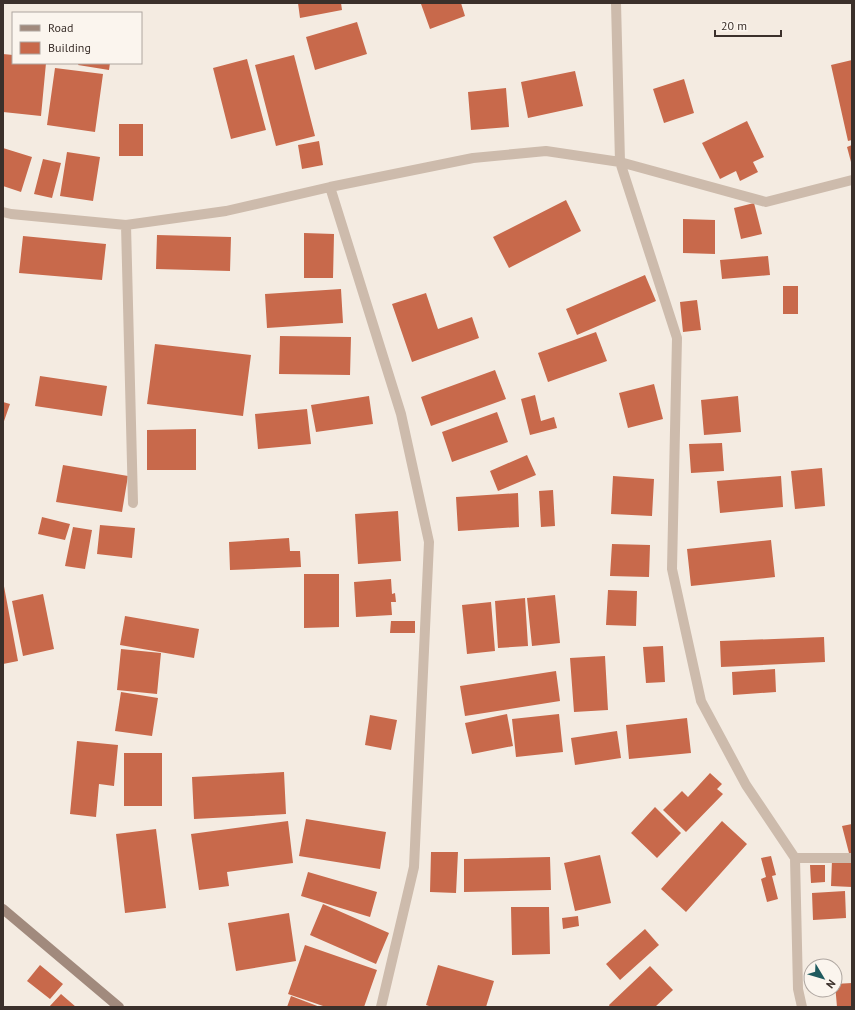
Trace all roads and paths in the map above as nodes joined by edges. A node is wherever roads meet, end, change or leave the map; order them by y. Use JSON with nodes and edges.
{"nodes":[{"id":1,"x":616,"y":3,"type":"edge"},
{"id":2,"x":620,"y":162,"type":"junction"},
{"id":3,"x":852,"y":180,"type":"edge"},
{"id":4,"x":330,"y":187,"type":"junction"},
{"id":5,"x":3,"y":212,"type":"edge"},
{"id":6,"x":126,"y":225,"type":"junction"},
{"id":7,"x":133,"y":503,"type":"dead end"},
{"id":8,"x":795,"y":858,"type":"junction"},
{"id":9,"x":852,"y":858,"type":"edge"},
{"id":10,"x":3,"y":909,"type":"edge"},
{"id":11,"x":119,"y":1007,"type":"edge"},
{"id":12,"x":382,"y":1007,"type":"edge"},
{"id":13,"x":802,"y":1007,"type":"edge"}],
"edges":[{"from":1,"to":2,"type":"street"},
{"from":2,"to":3,"type":"street"},
{"from":2,"to":4,"type":"street"},
{"from":2,"to":8,"type":"street"},
{"from":4,"to":6,"type":"street"},
{"from":4,"to":12,"type":"street"},
{"from":5,"to":6,"type":"street"},
{"from":6,"to":7,"type":"street"},
{"from":8,"to":9,"type":"street"},
{"from":8,"to":13,"type":"street"},
{"from":10,"to":11,"type":"street"}]}
